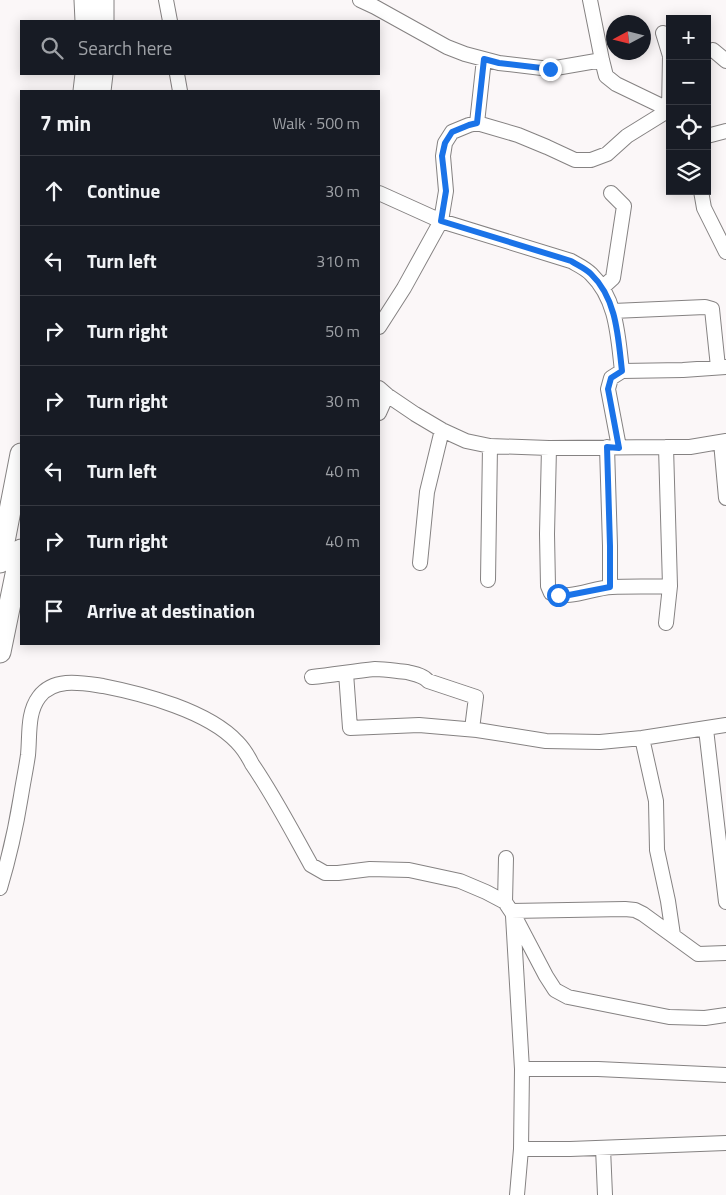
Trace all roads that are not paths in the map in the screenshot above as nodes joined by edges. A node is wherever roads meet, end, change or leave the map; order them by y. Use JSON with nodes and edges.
{"nodes":[{"id":1,"x":85,"y":0,"type":"edge"},
{"id":2,"x":103,"y":0,"type":"edge"},
{"id":3,"x":166,"y":0,"type":"edge"},
{"id":4,"x":360,"y":0,"type":"edge"},
{"id":5,"x":590,"y":0,"type":"edge"},
{"id":6,"x":86,"y":20,"type":"edge"},
{"id":7,"x":103,"y":20,"type":"edge"},
{"id":8,"x":170,"y":20,"type":"edge"},
{"id":9,"x":663,"y":33,"type":"dead end"},
{"id":10,"x":713,"y":50,"type":"dead end"},
{"id":11,"x":484,"y":59,"type":"junction"},
{"id":12,"x":602,"y":60,"type":"junction"},
{"id":13,"x":726,"y":61,"type":"edge"},
{"id":14,"x":86,"y":75,"type":"edge"},
{"id":15,"x":102,"y":75,"type":"edge"},
{"id":16,"x":177,"y":75,"type":"edge"},
{"id":17,"x":84,"y":90,"type":"edge"},
{"id":18,"x":100,"y":90,"type":"edge"},
{"id":19,"x":180,"y":90,"type":"edge"},
{"id":20,"x":670,"y":105,"type":"edge"},
{"id":21,"x":666,"y":108,"type":"edge"},
{"id":22,"x":666,"y":112,"type":"edge"},
{"id":23,"x":477,"y":123,"type":"junction"},
{"id":24,"x":726,"y":131,"type":"edge"},
{"id":25,"x":711,"y":135,"type":"edge"},
{"id":26,"x":380,"y":193,"type":"edge"},
{"id":27,"x":611,"y":193,"type":"dead end"},
{"id":28,"x":702,"y":195,"type":"edge"},
{"id":29,"x":441,"y":221,"type":"junction"},
{"id":30,"x":726,"y":252,"type":"edge"},
{"id":31,"x":602,"y":288,"type":"junction"},
{"id":32,"x":614,"y":311,"type":"junction"},
{"id":33,"x":380,"y":325,"type":"edge"},
{"id":34,"x":722,"y":367,"type":"edge"},
{"id":35,"x":622,"y":371,"type":"junction"},
{"id":36,"x":383,"y":392,"type":"edge"},
{"id":37,"x":380,"y":408,"type":"edge"},
{"id":38,"x":442,"y":430,"type":"junction"},
{"id":39,"x":723,"y":441,"type":"edge"},
{"id":40,"x":490,"y":446,"type":"junction"},
{"id":41,"x":613,"y":447,"type":"junction"},
{"id":42,"x":666,"y":447,"type":"junction"},
{"id":43,"x":549,"y":448,"type":"junction"},
{"id":44,"x":20,"y":464,"type":"edge"},
{"id":45,"x":726,"y":498,"type":"edge"},
{"id":46,"x":10,"y":559,"type":"edge"},
{"id":47,"x":420,"y":563,"type":"dead end"},
{"id":48,"x":488,"y":580,"type":"dead end"},
{"id":49,"x":670,"y":586,"type":"junction"},
{"id":50,"x":610,"y":587,"type":"junction"},
{"id":51,"x":666,"y":623,"type":"dead end"},
{"id":52,"x":0,"y":652,"type":"edge"},
{"id":53,"x":346,"y":674,"type":"junction"},
{"id":54,"x":312,"y":677,"type":"dead end"},
{"id":55,"x":726,"y":726,"type":"edge"},
{"id":56,"x":472,"y":729,"type":"junction"},
{"id":57,"x":706,"y":729,"type":"junction"},
{"id":58,"x":642,"y":738,"type":"junction"},
{"id":59,"x":506,"y":858,"type":"dead end"},
{"id":60,"x":0,"y":888,"type":"edge"},
{"id":61,"x":726,"y":902,"type":"edge"},
{"id":62,"x":510,"y":909,"type":"junction"},
{"id":63,"x":673,"y":935,"type":"junction"},
{"id":64,"x":726,"y":953,"type":"edge"},
{"id":65,"x":726,"y":1015,"type":"edge"},
{"id":66,"x":522,"y":1070,"type":"junction"},
{"id":67,"x":726,"y":1075,"type":"edge"},
{"id":68,"x":726,"y":1143,"type":"edge"},
{"id":69,"x":603,"y":1148,"type":"junction"},
{"id":70,"x":521,"y":1149,"type":"junction"},
{"id":71,"x":517,"y":1195,"type":"edge"},
{"id":72,"x":605,"y":1195,"type":"edge"}],
"edges":[{"from":1,"to":6,"type":"highway"},
{"from":2,"to":7,"type":"highway"},
{"from":3,"to":8,"type":"street"},
{"from":4,"to":11,"type":"street"},
{"from":5,"to":12,"type":"street"},
{"from":9,"to":20,"type":"street"},
{"from":10,"to":13,"type":"street"},
{"from":11,"to":12,"type":"street"},
{"from":11,"to":23,"type":"street"},
{"from":12,"to":21,"type":"street"},
{"from":14,"to":17,"type":"highway"},
{"from":15,"to":18,"type":"highway"},
{"from":16,"to":19,"type":"street"},
{"from":22,"to":23,"type":"street"},
{"from":23,"to":29,"type":"street"},
{"from":24,"to":25,"type":"street"},
{"from":26,"to":29,"type":"street"},
{"from":27,"to":31,"type":"street"},
{"from":28,"to":30,"type":"street"},
{"from":29,"to":31,"type":"street"},
{"from":29,"to":33,"type":"street"},
{"from":31,"to":32,"type":"street"},
{"from":32,"to":34,"type":"street"},
{"from":32,"to":35,"type":"street"},
{"from":34,"to":35,"type":"street"},
{"from":35,"to":41,"type":"street"},
{"from":36,"to":37,"type":"street"},
{"from":36,"to":38,"type":"street"},
{"from":38,"to":40,"type":"street"},
{"from":38,"to":47,"type":"street"},
{"from":39,"to":42,"type":"street"},
{"from":39,"to":45,"type":"street"},
{"from":40,"to":43,"type":"street"},
{"from":40,"to":48,"type":"street"},
{"from":41,"to":42,"type":"street"},
{"from":41,"to":43,"type":"street"},
{"from":41,"to":50,"type":"street"},
{"from":42,"to":49,"type":"street"},
{"from":43,"to":50,"type":"street"},
{"from":44,"to":46,"type":"highway"},
{"from":46,"to":52,"type":"highway"},
{"from":49,"to":50,"type":"street"},
{"from":49,"to":51,"type":"street"},
{"from":53,"to":54,"type":"street"},
{"from":53,"to":56,"type":"street"},
{"from":53,"to":56,"type":"street"},
{"from":55,"to":57,"type":"street"},
{"from":56,"to":58,"type":"street"},
{"from":57,"to":58,"type":"street"},
{"from":57,"to":61,"type":"street"},
{"from":58,"to":63,"type":"street"},
{"from":59,"to":62,"type":"street"},
{"from":60,"to":62,"type":"street"},
{"from":62,"to":63,"type":"street"},
{"from":62,"to":65,"type":"street"},
{"from":62,"to":66,"type":"street"},
{"from":63,"to":64,"type":"street"},
{"from":66,"to":67,"type":"street"},
{"from":66,"to":70,"type":"street"},
{"from":68,"to":69,"type":"street"},
{"from":69,"to":70,"type":"street"},
{"from":69,"to":72,"type":"street"},
{"from":70,"to":71,"type":"street"}]}
